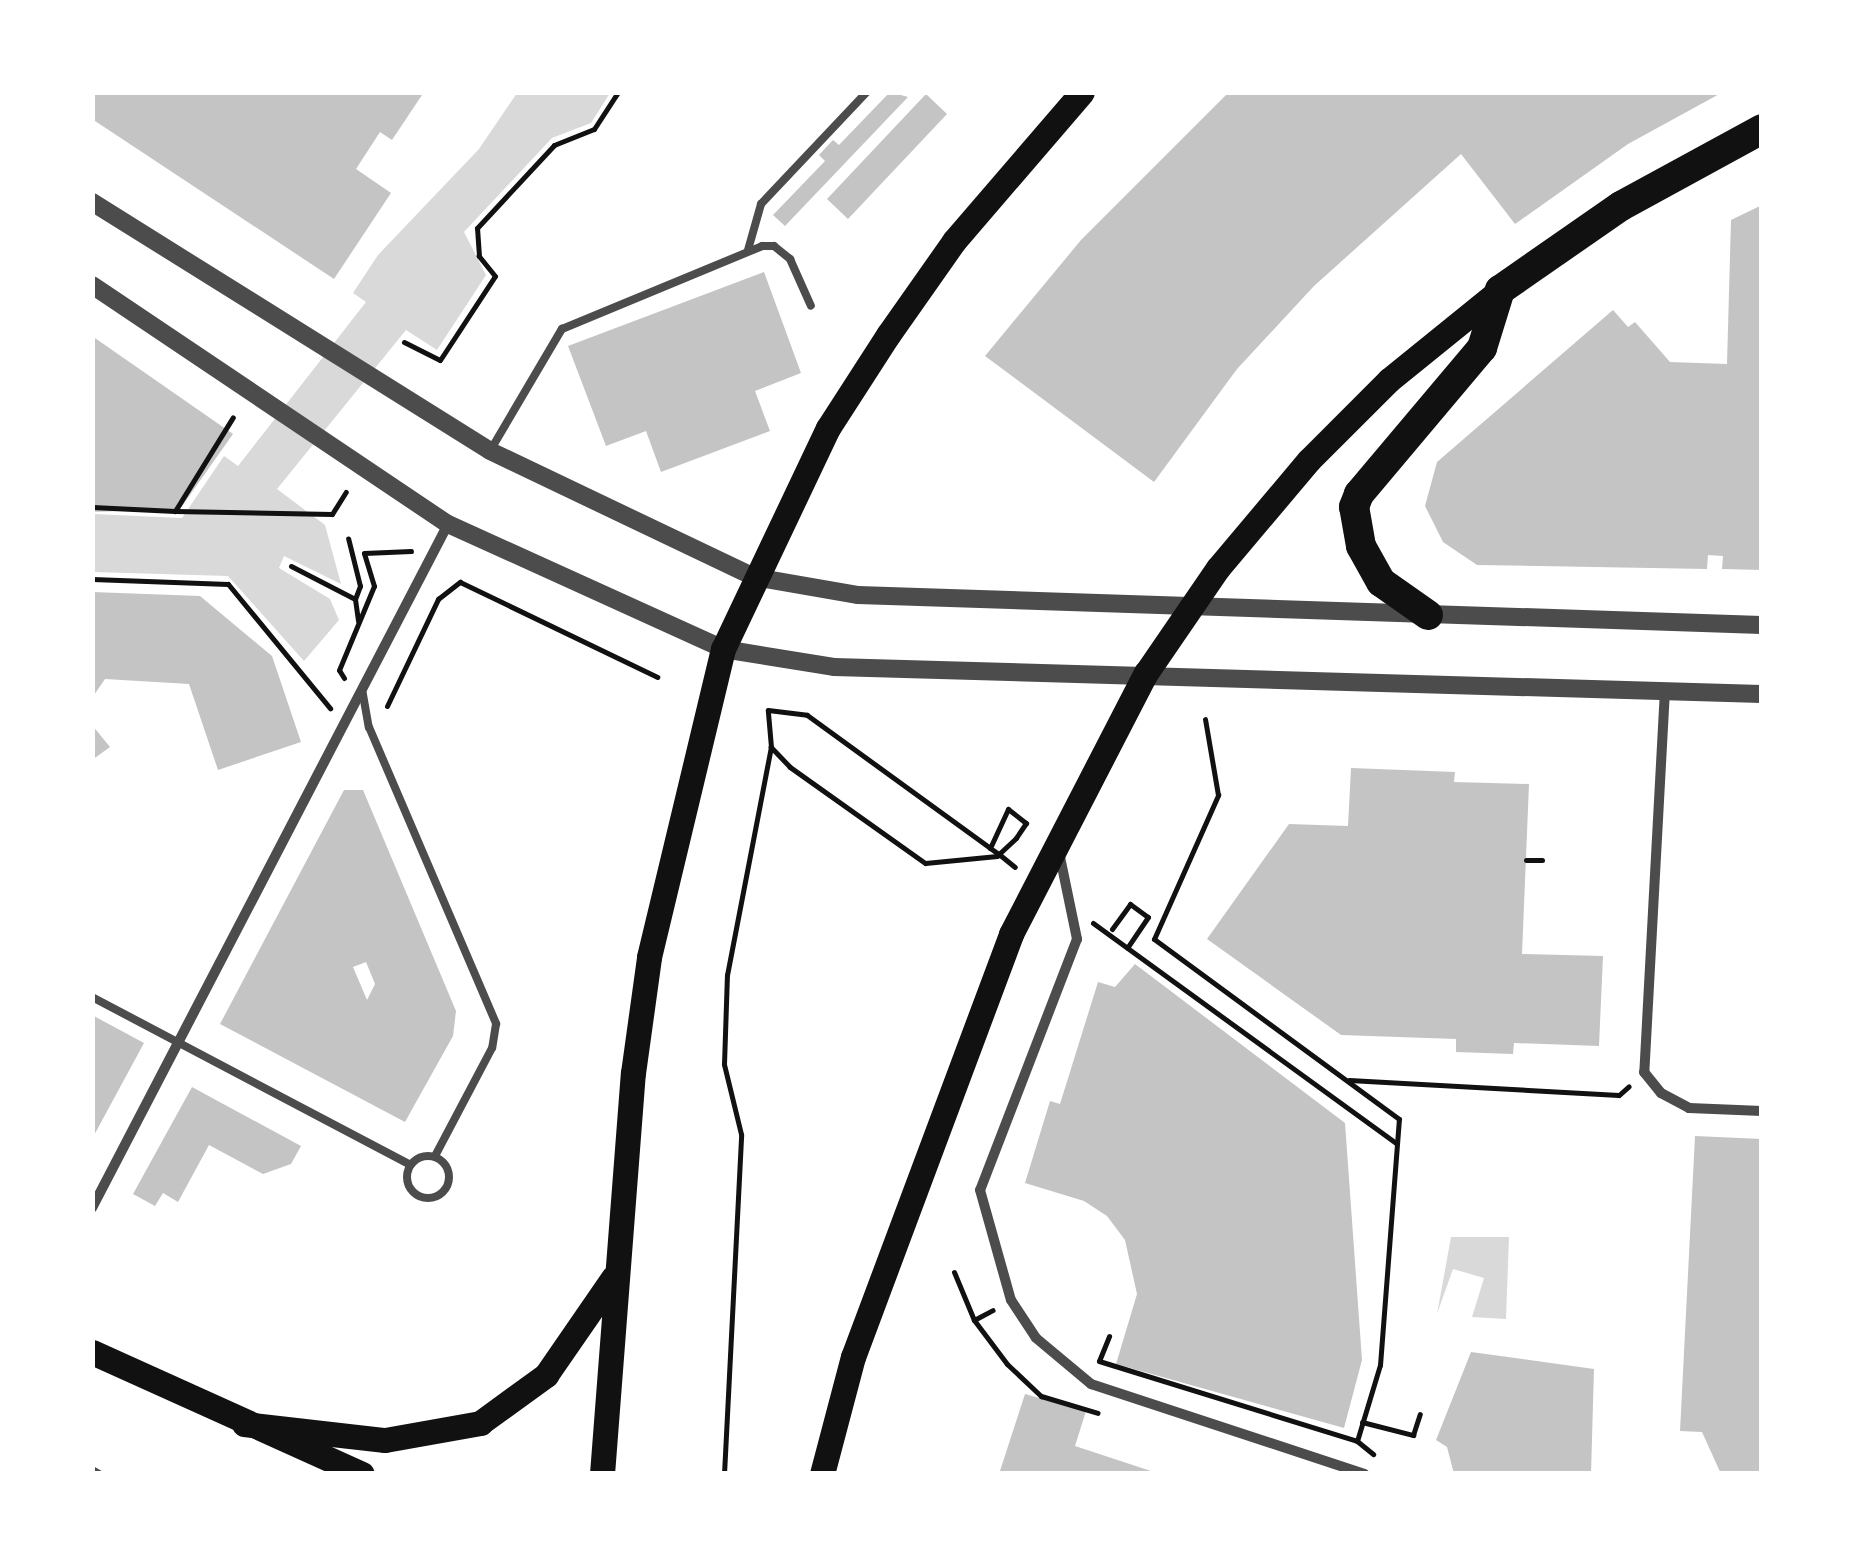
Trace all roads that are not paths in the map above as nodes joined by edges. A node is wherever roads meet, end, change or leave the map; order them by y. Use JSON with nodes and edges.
{"nodes":[{"id":1,"x":867,"y":92,"type":"edge"},
{"id":2,"x":1082,"y":92,"type":"edge"},
{"id":3,"x":1762,"y":129,"type":"edge"},
{"id":4,"x":92,"y":202,"type":"edge"},
{"id":5,"x":748,"y":250,"type":"junction"},
{"id":6,"x":1508,"y":284,"type":"junction"},
{"id":7,"x":92,"y":285,"type":"edge"},
{"id":8,"x":811,"y":306,"type":"dead end"},
{"id":9,"x":490,"y":452,"type":"junction"},
{"id":10,"x":448,"y":524,"type":"junction"},
{"id":11,"x":754,"y":577,"type":"junction"},
{"id":12,"x":1190,"y":604,"type":"junction"},
{"id":13,"x":1428,"y":615,"type":"junction"},
{"id":14,"x":1762,"y":625,"type":"edge"},
{"id":15,"x":723,"y":649,"type":"junction"},
{"id":16,"x":1146,"y":673,"type":"junction"},
{"id":17,"x":362,"y":689,"type":"junction"},
{"id":18,"x":1665,"y":690,"type":"junction"},
{"id":19,"x":1762,"y":694,"type":"edge"},
{"id":20,"x":1057,"y":841,"type":"junction"},
{"id":21,"x":92,"y":997,"type":"edge"},
{"id":22,"x":179,"y":1045,"type":"junction"},
{"id":23,"x":1762,"y":1111,"type":"edge"},
{"id":24,"x":434,"y":1156,"type":"junction"},
{"id":25,"x":410,"y":1166,"type":"junction"},
{"id":26,"x":92,"y":1208,"type":"edge"},
{"id":27,"x":616,"y":1273,"type":"junction"},
{"id":28,"x":92,"y":1352,"type":"edge"},
{"id":29,"x":92,"y":1361,"type":"edge"},
{"id":30,"x":142,"y":1376,"type":"junction"},
{"id":31,"x":244,"y":1424,"type":"junction"},
{"id":32,"x":362,"y":1474,"type":"edge"},
{"id":33,"x":602,"y":1474,"type":"edge"},
{"id":34,"x":822,"y":1474,"type":"edge"},
{"id":35,"x":1365,"y":1474,"type":"edge"}],
"edges":[{"from":1,"to":5,"type":"lane"},
{"from":2,"to":11,"type":"main road"},
{"from":3,"to":6,"type":"highway"},
{"from":4,"to":9,"type":"street"},
{"from":5,"to":8,"type":"lane"},
{"from":5,"to":9,"type":"lane"},
{"from":6,"to":12,"type":"main road"},
{"from":6,"to":13,"type":"highway"},
{"from":7,"to":10,"type":"street"},
{"from":9,"to":11,"type":"street"},
{"from":10,"to":15,"type":"street"},
{"from":10,"to":17,"type":"street"},
{"from":11,"to":12,"type":"street"},
{"from":11,"to":15,"type":"main road"},
{"from":12,"to":13,"type":"street"},
{"from":12,"to":16,"type":"main road"},
{"from":13,"to":14,"type":"street"},
{"from":15,"to":16,"type":"street"},
{"from":15,"to":27,"type":"main road"},
{"from":16,"to":18,"type":"street"},
{"from":16,"to":20,"type":"main road"},
{"from":17,"to":22,"type":"street"},
{"from":17,"to":24,"type":"lane"},
{"from":18,"to":19,"type":"street"},
{"from":18,"to":23,"type":"street"},
{"from":20,"to":34,"type":"main road"},
{"from":20,"to":35,"type":"street"},
{"from":21,"to":22,"type":"lane"},
{"from":22,"to":25,"type":"lane"},
{"from":22,"to":26,"type":"street"},
{"from":24,"to":25,"type":"lane"},
{"from":24,"to":25,"type":"lane"},
{"from":27,"to":31,"type":"main road"},
{"from":27,"to":33,"type":"main road"},
{"from":28,"to":30,"type":"main road"},
{"from":29,"to":30,"type":"lane"},
{"from":30,"to":31,"type":"main road"},
{"from":31,"to":32,"type":"main road"}]}
